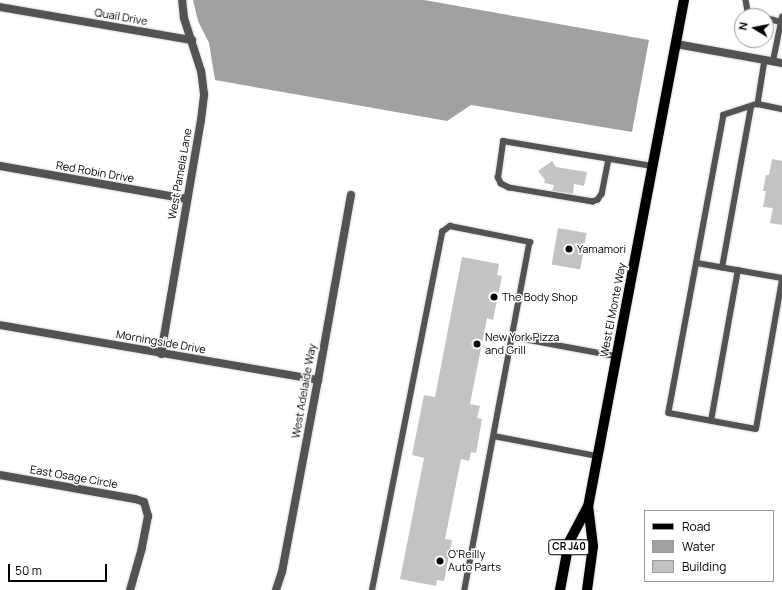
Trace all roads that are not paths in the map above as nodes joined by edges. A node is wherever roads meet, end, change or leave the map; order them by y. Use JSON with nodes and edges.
{"nodes":[{"id":1,"x":182,"y":0,"type":"edge"},
{"id":2,"x":684,"y":0,"type":"edge"},
{"id":3,"x":0,"y":7,"type":"edge"},
{"id":4,"x":782,"y":20,"type":"edge"},
{"id":5,"x":192,"y":40,"type":"junction"},
{"id":6,"x":676,"y":44,"type":"junction"},
{"id":7,"x":769,"y":60,"type":"junction"},
{"id":8,"x":782,"y":63,"type":"edge"},
{"id":9,"x":758,"y":104,"type":"junction"},
{"id":10,"x":751,"y":107,"type":"junction"},
{"id":11,"x":782,"y":109,"type":"edge"},
{"id":12,"x":609,"y":159,"type":"junction"},
{"id":13,"x":0,"y":166,"type":"edge"},
{"id":14,"x":652,"y":166,"type":"junction"},
{"id":15,"x":351,"y":195,"type":"dead end"},
{"id":16,"x":187,"y":199,"type":"junction"},
{"id":17,"x":697,"y":263,"type":"junction"},
{"id":18,"x":722,"y":268,"type":"junction"},
{"id":19,"x":738,"y":270,"type":"junction"},
{"id":20,"x":782,"y":279,"type":"edge"},
{"id":21,"x":0,"y":326,"type":"edge"},
{"id":22,"x":513,"y":337,"type":"junction"},
{"id":23,"x":161,"y":354,"type":"junction"},
{"id":24,"x":616,"y":356,"type":"junction"},
{"id":25,"x":318,"y":380,"type":"junction"},
{"id":26,"x":711,"y":421,"type":"junction"},
{"id":27,"x":494,"y":436,"type":"junction"},
{"id":28,"x":597,"y":456,"type":"junction"},
{"id":29,"x":0,"y":475,"type":"edge"},
{"id":30,"x":588,"y":507,"type":"junction"},
{"id":31,"x":130,"y":590,"type":"edge"},
{"id":32,"x":276,"y":590,"type":"edge"},
{"id":33,"x":372,"y":590,"type":"edge"},
{"id":34,"x":465,"y":590,"type":"edge"},
{"id":35,"x":560,"y":590,"type":"edge"},
{"id":36,"x":587,"y":590,"type":"edge"}],
"edges":[{"from":1,"to":5,"type":"street","name":"West Pamela Lane"},
{"from":2,"to":6,"type":"main road","name":"West El Monte Way","number":"CR J40"},
{"from":3,"to":5,"type":"street","name":"Quail Drive"},
{"from":4,"to":7,"type":"lane"},
{"from":5,"to":16,"type":"street","name":"West Pamela Lane"},
{"from":6,"to":7,"type":"street"},
{"from":6,"to":14,"type":"main road","name":"West El Monte Way","number":"CR J40"},
{"from":7,"to":8,"type":"street"},
{"from":7,"to":9,"type":"lane"},
{"from":9,"to":10,"type":"lane"},
{"from":9,"to":11,"type":"lane"},
{"from":10,"to":17,"type":"lane"},
{"from":10,"to":18,"type":"lane"},
{"from":12,"to":12,"type":"lane"},
{"from":12,"to":14,"type":"lane"},
{"from":13,"to":16,"type":"street","name":"Red Robin Drive"},
{"from":14,"to":24,"type":"main road","name":"West El Monte Way","number":"CR J40"},
{"from":15,"to":25,"type":"street","name":"West Adelaide Way"},
{"from":16,"to":23,"type":"street","name":"West Pamela Lane"},
{"from":17,"to":18,"type":"lane"},
{"from":17,"to":26,"type":"lane"},
{"from":18,"to":19,"type":"lane"},
{"from":19,"to":20,"type":"lane"},
{"from":19,"to":26,"type":"lane"},
{"from":20,"to":26,"type":"lane"},
{"from":21,"to":23,"type":"street","name":"Morningside Drive"},
{"from":22,"to":24,"type":"lane"},
{"from":22,"to":27,"type":"lane"},
{"from":22,"to":33,"type":"lane"},
{"from":23,"to":25,"type":"street","name":"Morningside Drive"},
{"from":24,"to":28,"type":"main road","name":"West El Monte Way","number":"CR J40"},
{"from":25,"to":32,"type":"street","name":"West Adelaide Way"},
{"from":27,"to":28,"type":"lane"},
{"from":27,"to":34,"type":"lane"},
{"from":28,"to":30,"type":"main road","name":"West El Monte Way","number":"CR J40"},
{"from":29,"to":31,"type":"street","name":"East Osage Circle"},
{"from":30,"to":35,"type":"main road","name":"West El Monte Way","number":"CR J40"},
{"from":30,"to":36,"type":"main road","name":"West El Monte Way","number":"CR J40"}]}
